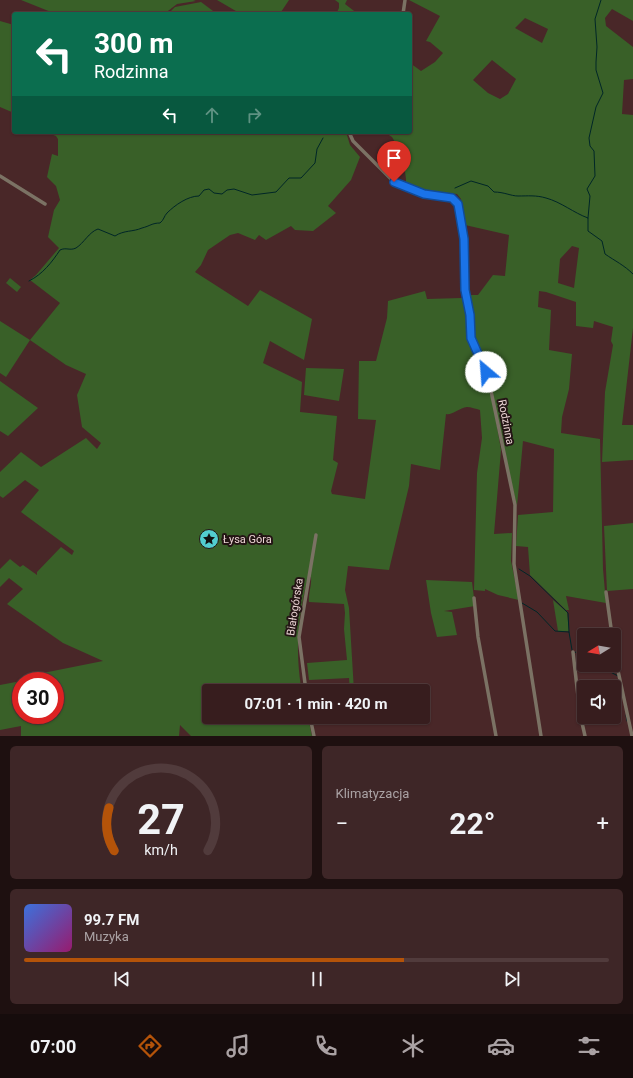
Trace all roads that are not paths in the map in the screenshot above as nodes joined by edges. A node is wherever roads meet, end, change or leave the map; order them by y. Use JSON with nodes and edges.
{"nodes":[{"id":1,"x":405,"y":0,"type":"edge"},
{"id":2,"x":403,"y":12,"type":"edge"},
{"id":3,"x":350,"y":134,"type":"edge"},
{"id":4,"x":0,"y":176,"type":"edge"},
{"id":5,"x":45,"y":204,"type":"dead end"},
{"id":6,"x":316,"y":535,"type":"dead end"},
{"id":7,"x":606,"y":592,"type":"dead end"},
{"id":8,"x":474,"y":598,"type":"dead end"},
{"id":9,"x":611,"y":628,"type":"edge"},
{"id":10,"x":573,"y":652,"type":"dead end"},
{"id":11,"x":618,"y":672,"type":"edge"},
{"id":12,"x":305,"y":684,"type":"edge"},
{"id":13,"x":311,"y":724,"type":"edge"},
{"id":14,"x":314,"y":736,"type":"edge"},
{"id":15,"x":496,"y":736,"type":"edge"},
{"id":16,"x":541,"y":736,"type":"edge"},
{"id":17,"x":585,"y":736,"type":"edge"},
{"id":18,"x":632,"y":736,"type":"edge"}],
"edges":[{"from":1,"to":2,"type":"street"},
{"from":3,"to":16,"type":"street","name":"Rodzinna"},
{"from":4,"to":5,"type":"street"},
{"from":6,"to":12,"type":"street","name":"Białogórska"},
{"from":7,"to":9,"type":"street"},
{"from":8,"to":15,"type":"street"},
{"from":10,"to":17,"type":"street"},
{"from":11,"to":18,"type":"street"},
{"from":13,"to":14,"type":"street"}]}
